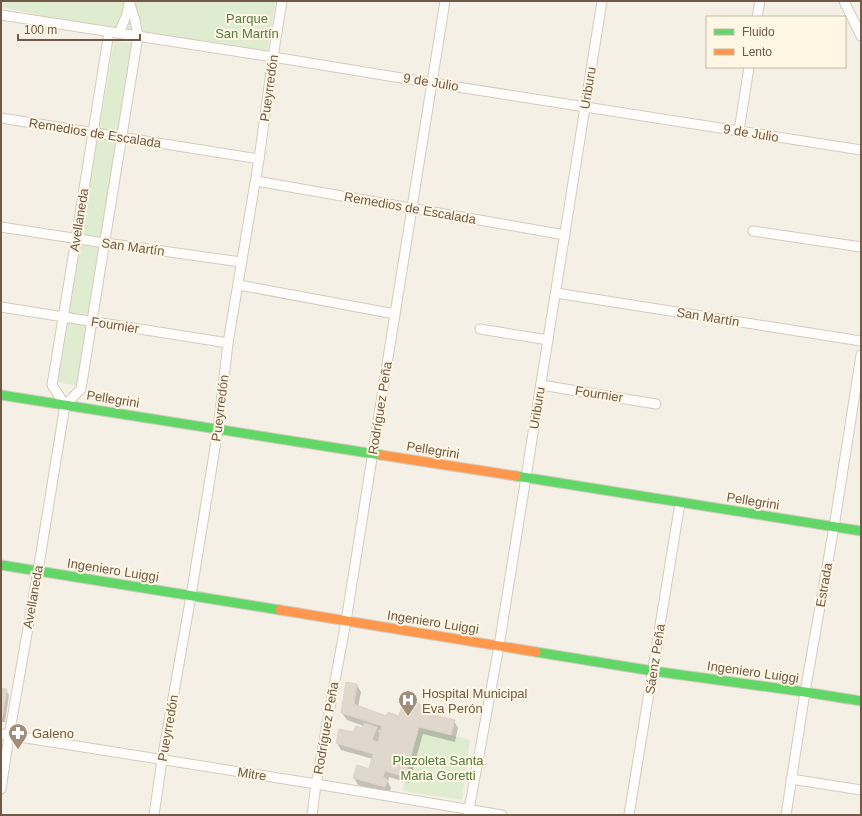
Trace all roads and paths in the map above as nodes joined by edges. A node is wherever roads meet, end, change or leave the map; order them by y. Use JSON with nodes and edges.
{"nodes":[{"id":1,"x":129,"y":1,"type":"edge"},
{"id":2,"x":282,"y":1,"type":"edge"},
{"id":3,"x":445,"y":1,"type":"edge"},
{"id":4,"x":602,"y":1,"type":"edge"},
{"id":5,"x":760,"y":1,"type":"edge"},
{"id":6,"x":844,"y":1,"type":"edge"},
{"id":7,"x":1,"y":15,"type":"edge"},
{"id":8,"x":758,"y":16,"type":"edge"},
{"id":9,"x":109,"y":32,"type":"junction"},
{"id":10,"x":119,"y":33,"type":"junction"},
{"id":11,"x":138,"y":36,"type":"junction"},
{"id":12,"x":861,"y":36,"type":"edge"},
{"id":13,"x":273,"y":56,"type":"junction"},
{"id":14,"x":749,"y":68,"type":"edge"},
{"id":15,"x":432,"y":83,"type":"junction"},
{"id":16,"x":585,"y":107,"type":"junction"},
{"id":17,"x":1,"y":118,"type":"edge"},
{"id":18,"x":738,"y":131,"type":"junction"},
{"id":19,"x":93,"y":132,"type":"junction"},
{"id":20,"x":122,"y":137,"type":"junction"},
{"id":21,"x":861,"y":150,"type":"edge"},
{"id":22,"x":259,"y":159,"type":"junction"},
{"id":23,"x":256,"y":181,"type":"junction"},
{"id":24,"x":412,"y":208,"type":"junction"},
{"id":25,"x":1,"y":227,"type":"edge"},
{"id":26,"x":753,"y":231,"type":"dead end"},
{"id":27,"x":565,"y":235,"type":"junction"},
{"id":28,"x":76,"y":239,"type":"junction"},
{"id":29,"x":105,"y":243,"type":"junction"},
{"id":30,"x":861,"y":247,"type":"edge"},
{"id":31,"x":242,"y":262,"type":"junction"},
{"id":32,"x":238,"y":285,"type":"junction"},
{"id":33,"x":556,"y":293,"type":"junction"},
{"id":34,"x":1,"y":307,"type":"edge"},
{"id":35,"x":395,"y":314,"type":"junction"},
{"id":36,"x":63,"y":317,"type":"junction"},
{"id":37,"x":92,"y":322,"type":"junction"},
{"id":38,"x":480,"y":329,"type":"dead end"},
{"id":39,"x":548,"y":340,"type":"junction"},
{"id":40,"x":861,"y":341,"type":"edge"},
{"id":41,"x":228,"y":343,"type":"junction"},
{"id":42,"x":861,"y":355,"type":"edge"},
{"id":43,"x":541,"y":385,"type":"junction"},
{"id":44,"x":1,"y":395,"type":"edge"},
{"id":45,"x":656,"y":404,"type":"dead end"},
{"id":46,"x":64,"y":405,"type":"junction"},
{"id":47,"x":218,"y":429,"type":"junction"},
{"id":48,"x":372,"y":454,"type":"junction"},
{"id":49,"x":526,"y":478,"type":"junction"},
{"id":50,"x":680,"y":503,"type":"junction"},
{"id":51,"x":834,"y":527,"type":"junction"},
{"id":52,"x":861,"y":531,"type":"edge"},
{"id":53,"x":1,"y":565,"type":"edge"},
{"id":54,"x":38,"y":571,"type":"junction"},
{"id":55,"x":191,"y":596,"type":"junction"},
{"id":56,"x":346,"y":621,"type":"junction"},
{"id":57,"x":499,"y":646,"type":"junction"},
{"id":58,"x":653,"y":671,"type":"junction"},
{"id":59,"x":805,"y":692,"type":"junction"},
{"id":60,"x":861,"y":701,"type":"edge"},
{"id":61,"x":5,"y":735,"type":"edge"},
{"id":62,"x":162,"y":760,"type":"junction"},
{"id":63,"x":791,"y":779,"type":"junction"},
{"id":64,"x":316,"y":784,"type":"junction"},
{"id":65,"x":1,"y":789,"type":"edge"},
{"id":66,"x":861,"y":790,"type":"edge"},
{"id":67,"x":469,"y":813,"type":"edge"},
{"id":68,"x":154,"y":815,"type":"edge"},
{"id":69,"x":312,"y":815,"type":"edge"},
{"id":70,"x":502,"y":815,"type":"edge"},
{"id":71,"x":629,"y":815,"type":"edge"},
{"id":72,"x":786,"y":815,"type":"edge"}],
"edges":[{"from":1,"to":10,"type":"street"},
{"from":1,"to":11,"type":"street"},
{"from":2,"to":13,"type":"street","name":"Pueyrredón"},
{"from":3,"to":15,"type":"street","name":"Rodríguez Peña"},
{"from":4,"to":16,"type":"street","name":"Uriburu"},
{"from":5,"to":8,"type":"street"},
{"from":6,"to":12,"type":"street"},
{"from":7,"to":9,"type":"street","name":"9 de Julio"},
{"from":9,"to":10,"type":"street","name":"9 de Julio"},
{"from":9,"to":19,"type":"street","name":"Avellaneda"},
{"from":10,"to":11,"type":"street","name":"9 de Julio"},
{"from":11,"to":13,"type":"street","name":"9 de Julio"},
{"from":11,"to":20,"type":"street"},
{"from":13,"to":15,"type":"street","name":"9 de Julio"},
{"from":13,"to":22,"type":"street","name":"Pueyrredón"},
{"from":14,"to":18,"type":"street"},
{"from":15,"to":16,"type":"street","name":"9 de Julio"},
{"from":15,"to":24,"type":"street","name":"Rodríguez Peña"},
{"from":16,"to":18,"type":"street","name":"9 de Julio"},
{"from":16,"to":27,"type":"street","name":"Uriburu"},
{"from":17,"to":19,"type":"street","name":"Remedios de Escalada"},
{"from":18,"to":21,"type":"street","name":"9 de Julio"},
{"from":19,"to":20,"type":"street","name":"Remedios de Escalada"},
{"from":19,"to":28,"type":"street","name":"Avellaneda"},
{"from":20,"to":22,"type":"street","name":"Remedios de Escalada"},
{"from":20,"to":29,"type":"street"},
{"from":22,"to":23,"type":"street","name":"Pueyrredón"},
{"from":23,"to":24,"type":"street","name":"Remedios de Escalada"},
{"from":23,"to":31,"type":"street","name":"Pueyrredón"},
{"from":24,"to":27,"type":"street","name":"Remedios de Escalada"},
{"from":24,"to":35,"type":"street","name":"Rodríguez Peña"},
{"from":25,"to":28,"type":"street","name":"San Martín"},
{"from":26,"to":30,"type":"street"},
{"from":27,"to":33,"type":"street","name":"Uriburu"},
{"from":28,"to":29,"type":"street","name":"San Martín"},
{"from":28,"to":36,"type":"street","name":"Avellaneda"},
{"from":29,"to":31,"type":"street","name":"San Martín"},
{"from":29,"to":37,"type":"street"},
{"from":31,"to":32,"type":"street","name":"Pueyrredón"},
{"from":32,"to":35,"type":"street"},
{"from":32,"to":41,"type":"street","name":"Pueyrredón"},
{"from":33,"to":39,"type":"street","name":"Uriburu"},
{"from":33,"to":40,"type":"street","name":"San Martín"},
{"from":34,"to":36,"type":"street","name":"Fournier"},
{"from":35,"to":48,"type":"street","name":"Rodríguez Peña"},
{"from":36,"to":37,"type":"street","name":"Fournier"},
{"from":36,"to":46,"type":"street","name":"Avellaneda"},
{"from":37,"to":41,"type":"street","name":"Fournier"},
{"from":37,"to":46,"type":"street"},
{"from":38,"to":39,"type":"street"},
{"from":39,"to":43,"type":"street","name":"Uriburu"},
{"from":41,"to":47,"type":"street","name":"Pueyrredón"},
{"from":42,"to":51,"type":"street","name":"Estrada"},
{"from":43,"to":45,"type":"street","name":"Fournier"},
{"from":43,"to":49,"type":"street","name":"Uriburu"},
{"from":44,"to":46,"type":"street","name":"Pellegrini"},
{"from":46,"to":47,"type":"street","name":"Pellegrini"},
{"from":46,"to":54,"type":"street","name":"Avellaneda"},
{"from":47,"to":48,"type":"street","name":"Pellegrini"},
{"from":47,"to":55,"type":"street","name":"Pueyrredón"},
{"from":48,"to":49,"type":"street","name":"Pellegrini"},
{"from":48,"to":56,"type":"street","name":"Rodríguez Peña"},
{"from":49,"to":50,"type":"street","name":"Pellegrini"},
{"from":49,"to":57,"type":"street","name":"Uriburu"},
{"from":50,"to":51,"type":"street","name":"Pellegrini"},
{"from":50,"to":58,"type":"street","name":"Sáenz Peña"},
{"from":51,"to":52,"type":"street","name":"Pellegrini"},
{"from":51,"to":59,"type":"street","name":"Estrada"},
{"from":53,"to":54,"type":"street","name":"Ingeniero Luiggi"},
{"from":54,"to":55,"type":"street","name":"Ingeniero Luiggi"},
{"from":54,"to":61,"type":"street","name":"Avellaneda"},
{"from":55,"to":56,"type":"street","name":"Ingeniero Luiggi"},
{"from":55,"to":62,"type":"street","name":"Pueyrredón"},
{"from":56,"to":57,"type":"street","name":"Ingeniero Luiggi"},
{"from":56,"to":64,"type":"street","name":"Rodríguez Peña"},
{"from":57,"to":58,"type":"street","name":"Ingeniero Luiggi"},
{"from":57,"to":67,"type":"street","name":"Uriburu"},
{"from":58,"to":59,"type":"street","name":"Ingeniero Luiggi"},
{"from":58,"to":71,"type":"street","name":"Sáenz Peña"},
{"from":59,"to":60,"type":"street","name":"Ingeniero Luiggi"},
{"from":59,"to":63,"type":"street","name":"Estrada"},
{"from":61,"to":62,"type":"street","name":"Mitre"},
{"from":61,"to":65,"type":"street","name":"Avellaneda"},
{"from":62,"to":64,"type":"street","name":"Mitre"},
{"from":62,"to":68,"type":"street","name":"Pueyrredón"},
{"from":63,"to":66,"type":"street"},
{"from":63,"to":72,"type":"street","name":"Estrada"},
{"from":64,"to":67,"type":"street","name":"Mitre"},
{"from":64,"to":69,"type":"street","name":"Rodríguez Peña"},
{"from":67,"to":70,"type":"street","name":"Mitre"}]}
